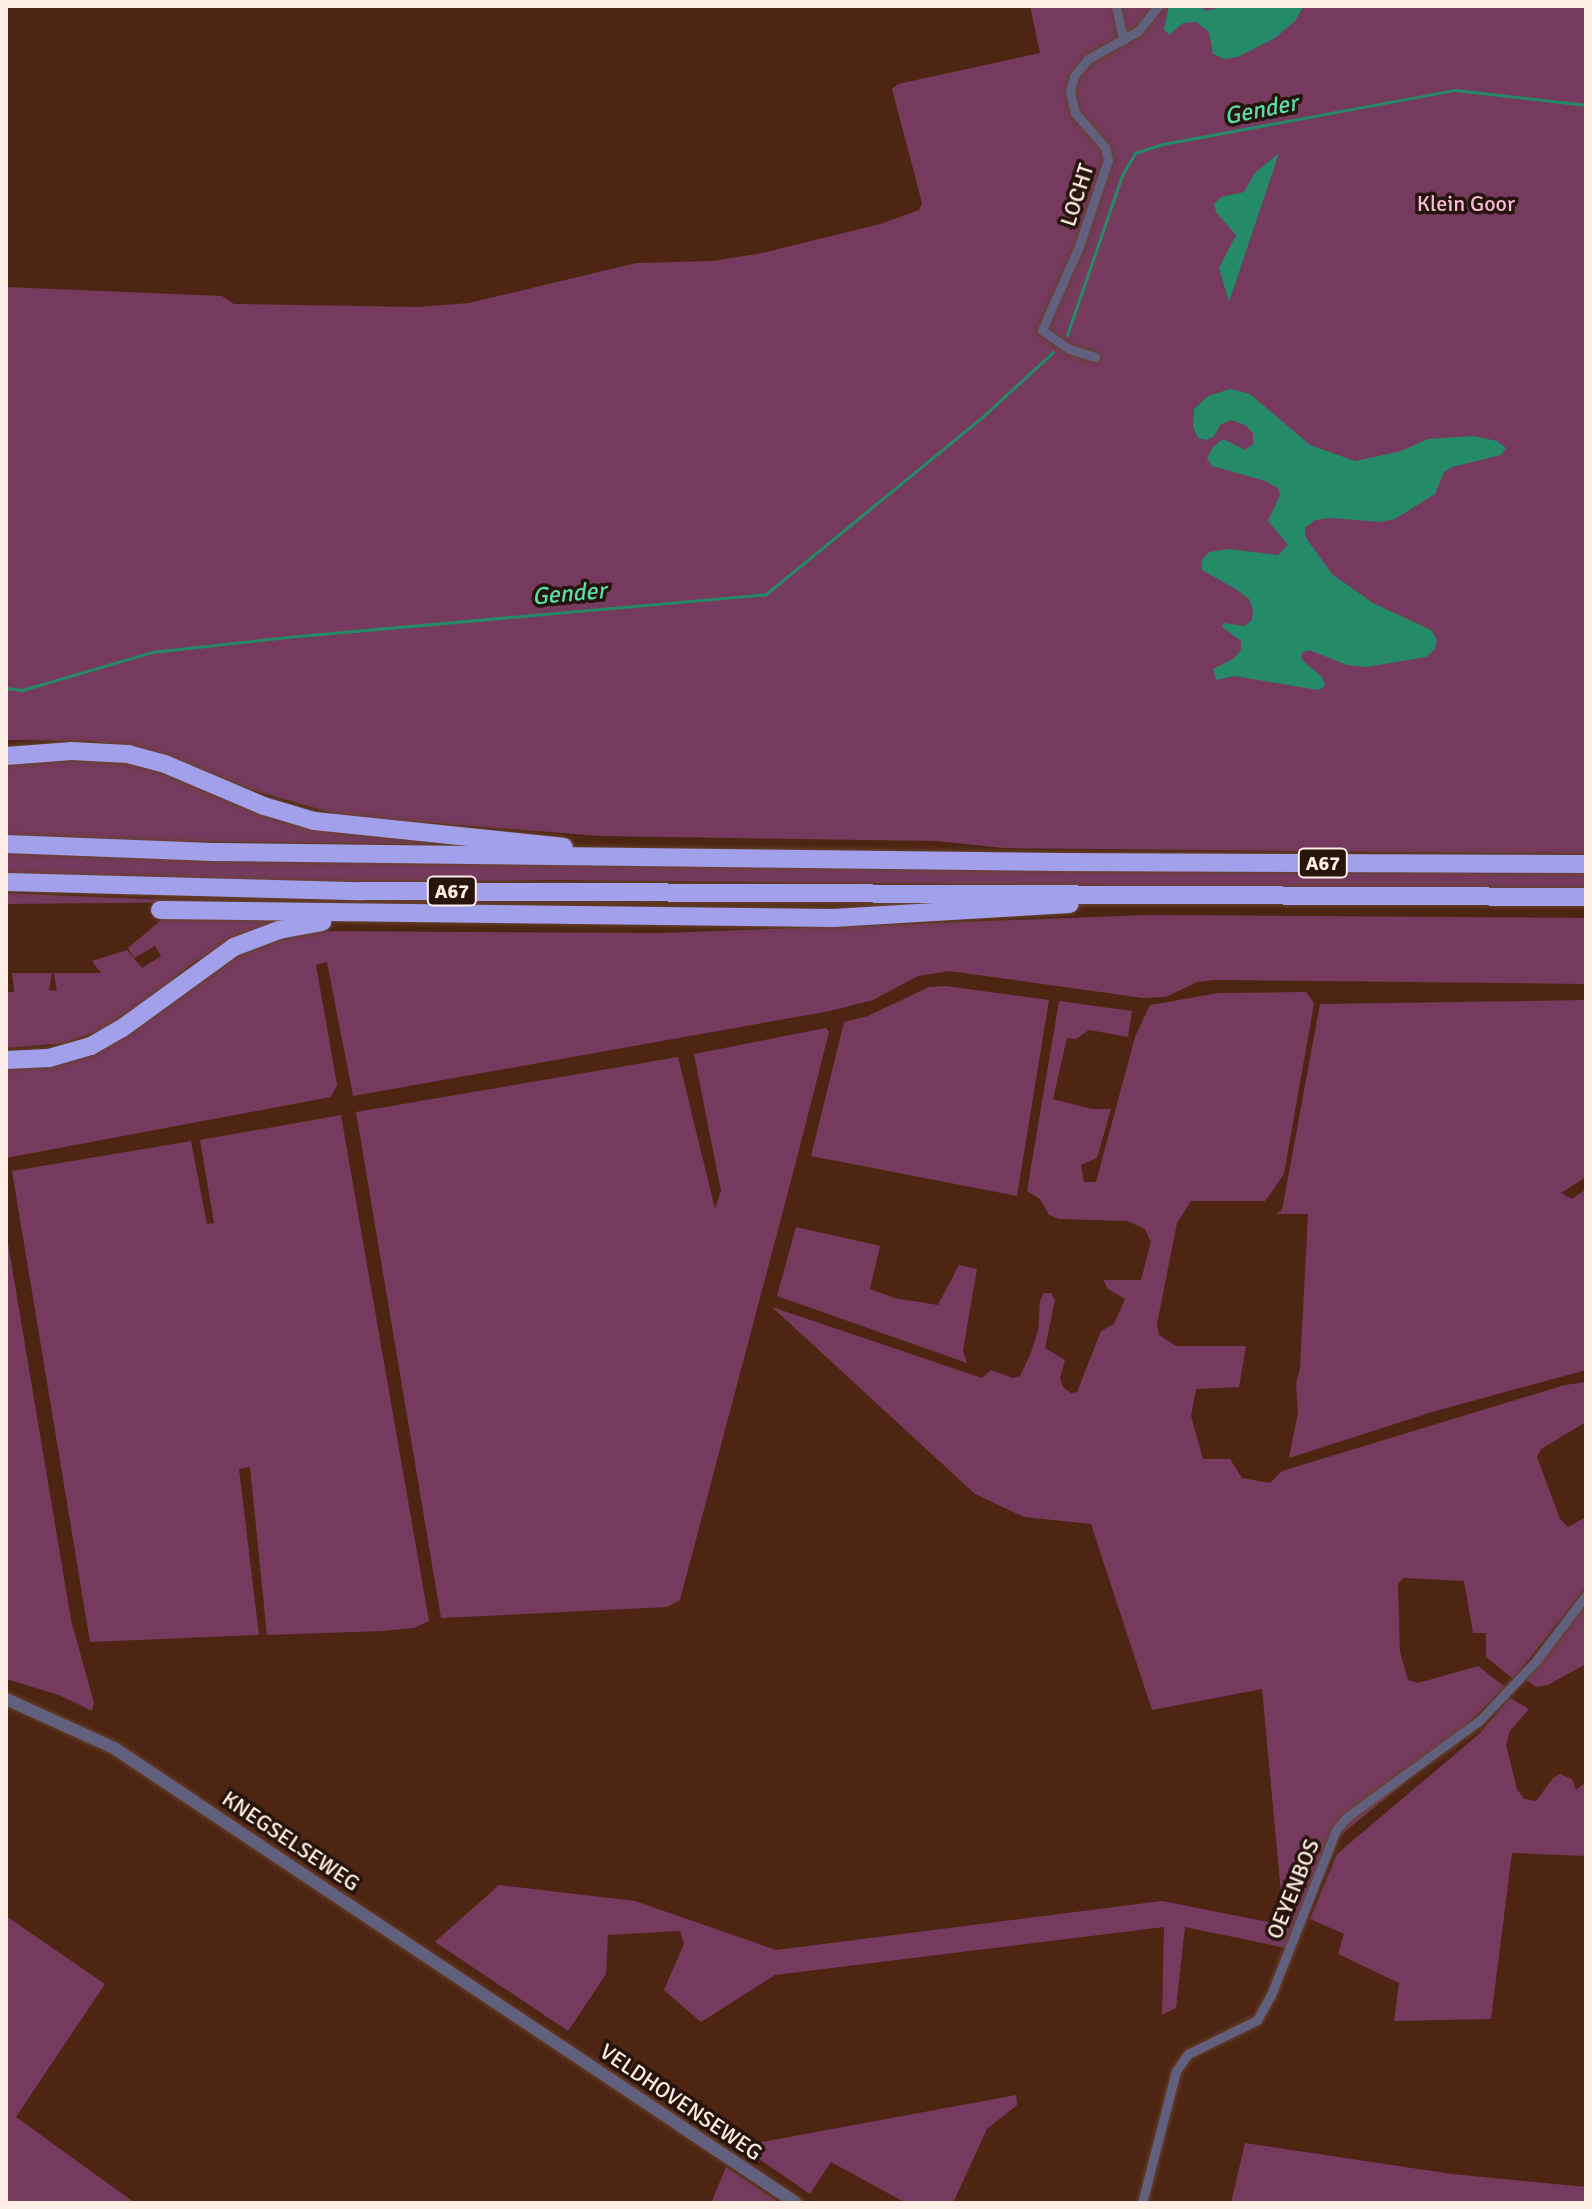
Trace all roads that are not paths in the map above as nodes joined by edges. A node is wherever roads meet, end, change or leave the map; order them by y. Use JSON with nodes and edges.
{"nodes":[{"id":1,"x":1116,"y":6,"type":"edge"},
{"id":2,"x":1158,"y":6,"type":"edge"},
{"id":3,"x":1123,"y":40,"type":"junction"},
{"id":4,"x":1095,"y":357,"type":"dead end"},
{"id":5,"x":6,"y":756,"type":"edge"},
{"id":6,"x":6,"y":844,"type":"edge"},
{"id":7,"x":627,"y":856,"type":"junction"},
{"id":8,"x":1586,"y":864,"type":"edge"},
{"id":9,"x":6,"y":882,"type":"edge"},
{"id":10,"x":1136,"y":895,"type":"junction"},
{"id":11,"x":1586,"y":897,"type":"edge"},
{"id":12,"x":160,"y":910,"type":"dead end"},
{"id":13,"x":401,"y":913,"type":"junction"},
{"id":14,"x":6,"y":1060,"type":"edge"},
{"id":15,"x":1586,"y":1595,"type":"edge"},
{"id":16,"x":6,"y":1699,"type":"edge"},
{"id":17,"x":544,"y":2034,"type":"joint"},
{"id":18,"x":796,"y":2203,"type":"edge"},
{"id":19,"x":1142,"y":2203,"type":"edge"}],
"edges":[{"from":1,"to":3,"type":"street"},
{"from":2,"to":3,"type":"street","name":"LOCHT"},
{"from":3,"to":4,"type":"street","name":"LOCHT"},
{"from":5,"to":7,"type":"highway","number":"A67"},
{"from":6,"to":7,"type":"highway","number":"A67"},
{"from":7,"to":8,"type":"highway","number":"A67"},
{"from":9,"to":10,"type":"highway","number":"A67"},
{"from":10,"to":11,"type":"highway","number":"A67"},
{"from":10,"to":13,"type":"highway","number":"A67"},
{"from":12,"to":13,"type":"highway","number":"A67"},
{"from":13,"to":14,"type":"highway","number":"A67"},
{"from":15,"to":19,"type":"street","name":"OEYENBOS"},
{"from":16,"to":17,"type":"street","name":"KNEGSELSEWEG"},
{"from":17,"to":18,"type":"street","name":"VELDHOVENSEWEG"}]}
